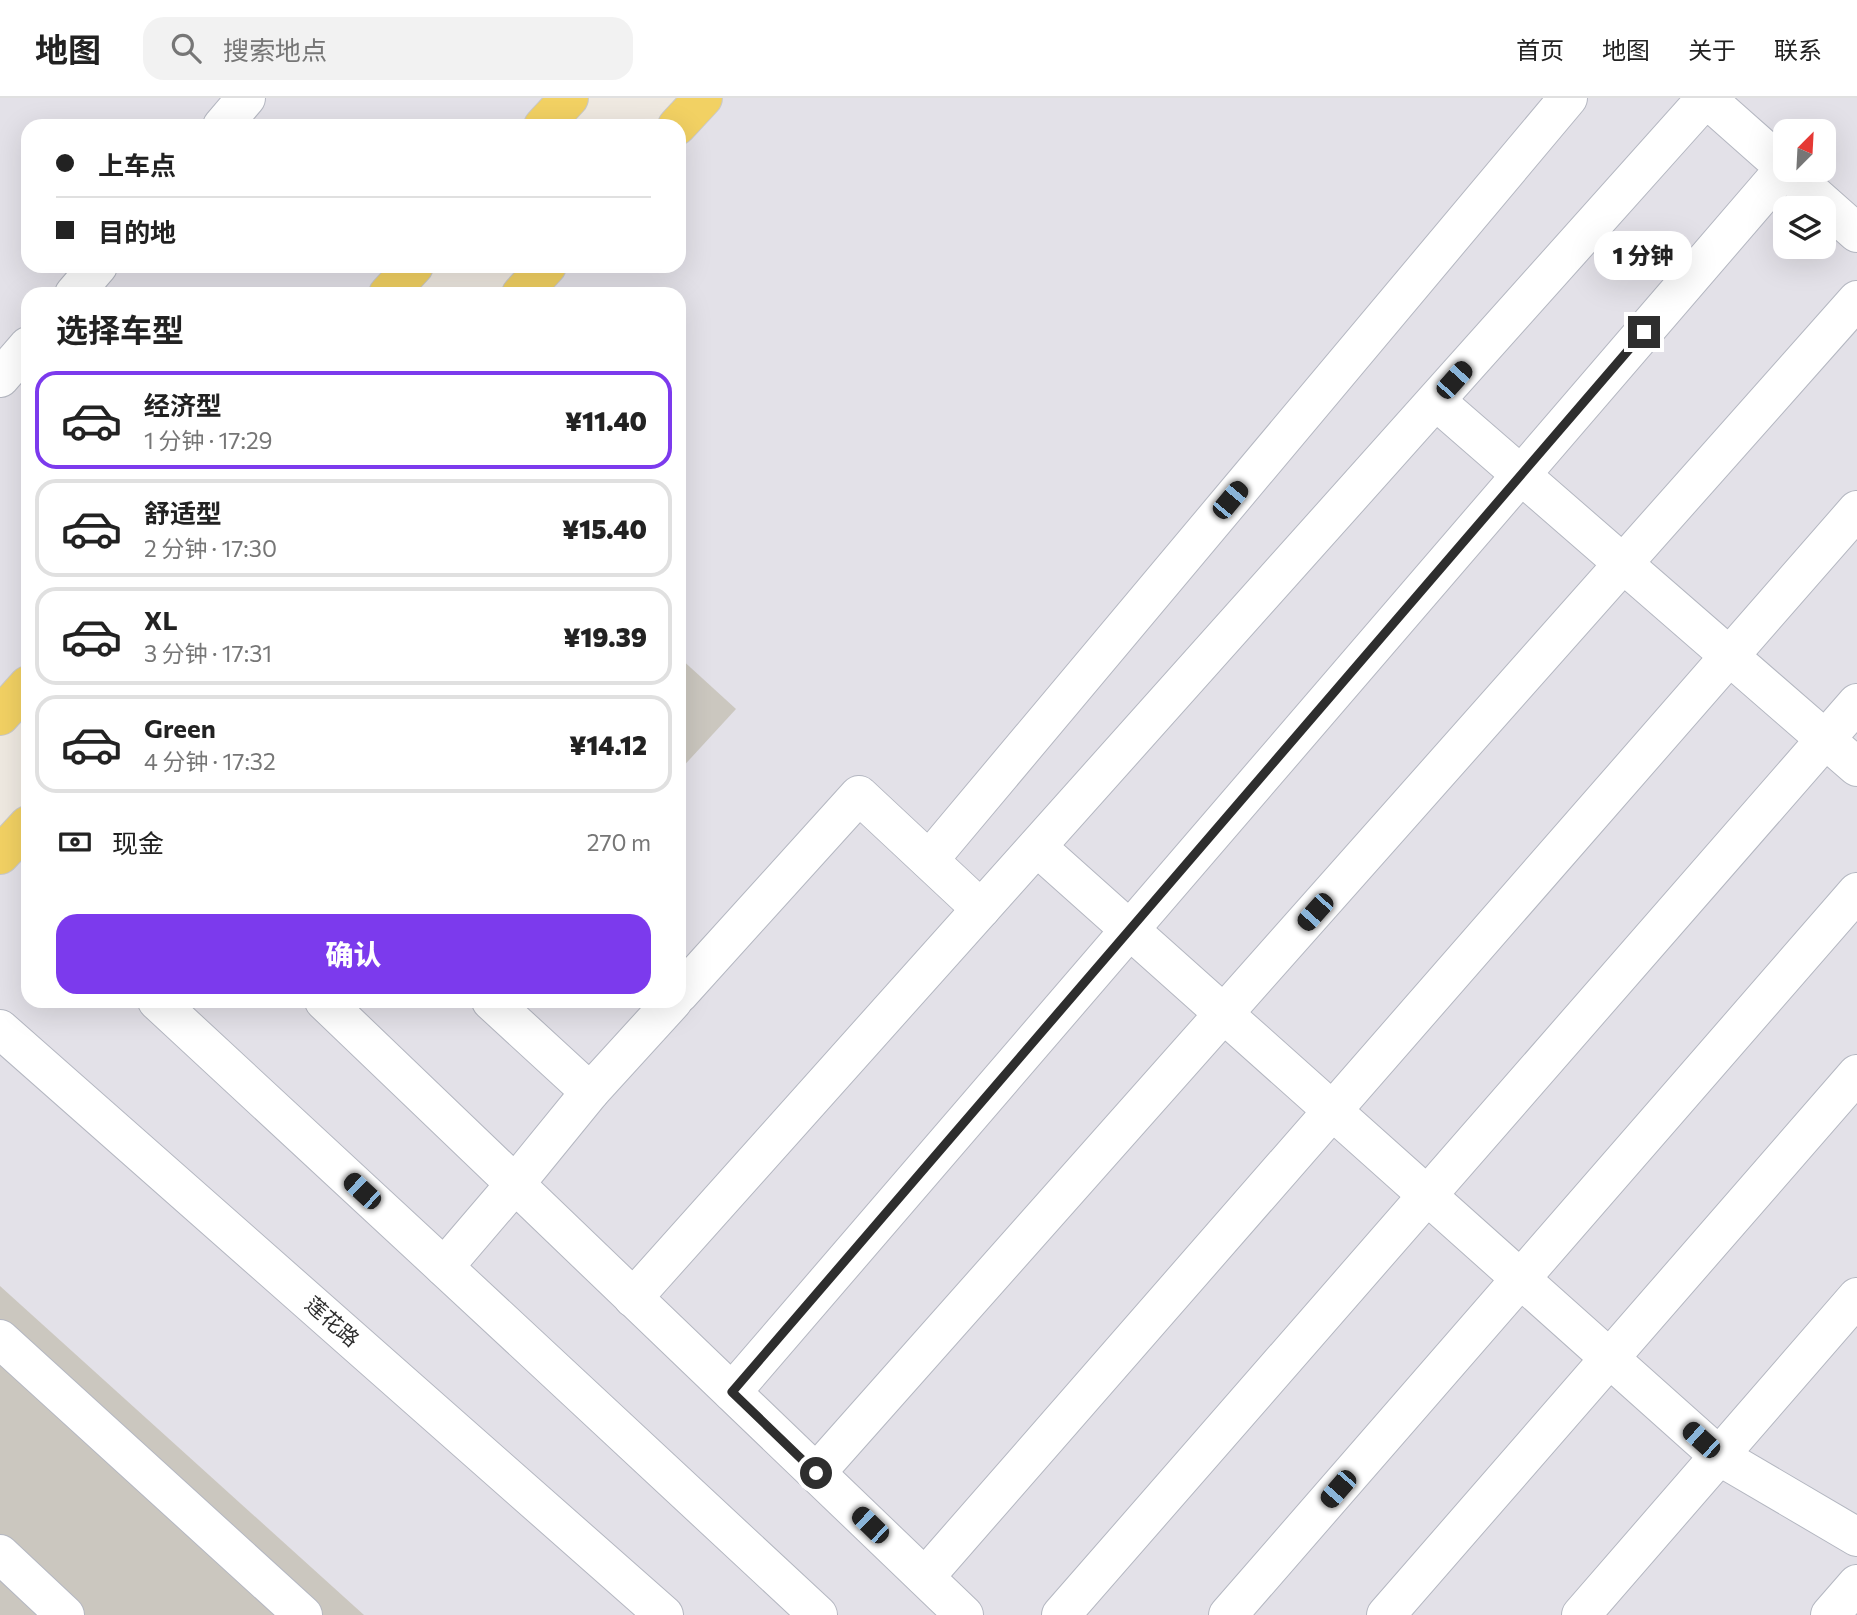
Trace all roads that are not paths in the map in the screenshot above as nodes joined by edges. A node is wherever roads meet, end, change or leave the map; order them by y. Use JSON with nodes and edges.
{"nodes":[{"id":1,"x":246,"y":98,"type":"edge"},
{"id":2,"x":569,"y":98,"type":"edge"},
{"id":3,"x":703,"y":98,"type":"edge"},
{"id":4,"x":1568,"y":98,"type":"edge"},
{"id":5,"x":228,"y":119,"type":"edge"},
{"id":6,"x":550,"y":119,"type":"edge"},
{"id":7,"x":684,"y":119,"type":"edge"},
{"id":8,"x":1800,"y":182,"type":"edge"},
{"id":9,"x":1857,"y":233,"type":"edge"},
{"id":10,"x":92,"y":273,"type":"edge"},
{"id":11,"x":408,"y":273,"type":"edge"},
{"id":12,"x":540,"y":273,"type":"edge"},
{"id":13,"x":80,"y":287,"type":"edge"},
{"id":14,"x":394,"y":287,"type":"edge"},
{"id":15,"x":528,"y":287,"type":"edge"},
{"id":16,"x":1857,"y":300,"type":"edge"},
{"id":17,"x":21,"y":354,"type":"edge"},
{"id":18,"x":0,"y":378,"type":"edge"},
{"id":19,"x":1436,"y":401,"type":"junction"},
{"id":20,"x":1521,"y":475,"type":"junction"},
{"id":21,"x":1857,"y":510,"type":"edge"},
{"id":22,"x":1624,"y":564,"type":"junction"},
{"id":23,"x":1730,"y":656,"type":"junction"},
{"id":24,"x":21,"y":693,"type":"edge"},
{"id":25,"x":1857,"y":703,"type":"edge"},
{"id":26,"x":0,"y":716,"type":"edge"},
{"id":27,"x":1825,"y":739,"type":"junction"},
{"id":28,"x":1857,"y":767,"type":"edge"},
{"id":29,"x":21,"y":832,"type":"edge"},
{"id":30,"x":1037,"y":847,"type":"junction"},
{"id":31,"x":0,"y":855,"type":"edge"},
{"id":32,"x":929,"y":860,"type":"junction"},
{"id":33,"x":1857,"y":892,"type":"edge"},
{"id":34,"x":981,"y":909,"type":"junction"},
{"id":35,"x":1130,"y":930,"type":"junction"},
{"id":36,"x":686,"y":986,"type":"edge"},
{"id":37,"x":165,"y":1008,"type":"edge"},
{"id":38,"x":331,"y":1008,"type":"edge"},
{"id":39,"x":499,"y":1008,"type":"edge"},
{"id":40,"x":667,"y":1008,"type":"edge"},
{"id":41,"x":1224,"y":1014,"type":"junction"},
{"id":42,"x":0,"y":1029,"type":"edge"},
{"id":43,"x":1857,"y":1074,"type":"edge"},
{"id":44,"x":590,"y":1092,"type":"junction"},
{"id":45,"x":1332,"y":1111,"type":"junction"},
{"id":46,"x":515,"y":1184,"type":"junction"},
{"id":47,"x":1427,"y":1195,"type":"junction"},
{"id":48,"x":444,"y":1267,"type":"junction"},
{"id":49,"x":1521,"y":1279,"type":"junction"},
{"id":50,"x":1857,"y":1297,"type":"edge"},
{"id":51,"x":633,"y":1298,"type":"junction"},
{"id":52,"x":0,"y":1339,"type":"edge"},
{"id":53,"x":1609,"y":1358,"type":"junction"},
{"id":54,"x":732,"y":1392,"type":"junction"},
{"id":55,"x":1719,"y":1456,"type":"junction"},
{"id":56,"x":816,"y":1473,"type":"junction"},
{"id":57,"x":1857,"y":1537,"type":"edge"},
{"id":58,"x":0,"y":1554,"type":"edge"},
{"id":59,"x":925,"y":1577,"type":"junction"},
{"id":60,"x":1857,"y":1584,"type":"edge"},
{"id":61,"x":65,"y":1615,"type":"edge"},
{"id":62,"x":303,"y":1615,"type":"edge"},
{"id":63,"x":664,"y":1615,"type":"edge"},
{"id":64,"x":818,"y":1615,"type":"edge"},
{"id":65,"x":964,"y":1615,"type":"edge"},
{"id":66,"x":1061,"y":1615,"type":"edge"},
{"id":67,"x":1228,"y":1615,"type":"edge"},
{"id":68,"x":1385,"y":1615,"type":"edge"},
{"id":69,"x":1581,"y":1615,"type":"edge"},
{"id":70,"x":1830,"y":1615,"type":"edge"}],
"edges":[{"from":1,"to":5,"type":"street"},
{"from":2,"to":6,"type":"main road"},
{"from":3,"to":7,"type":"main road"},
{"from":4,"to":32,"type":"street"},
{"from":8,"to":9,"type":"street"},
{"from":10,"to":13,"type":"street"},
{"from":11,"to":14,"type":"main road"},
{"from":12,"to":15,"type":"main road"},
{"from":16,"to":22,"type":"street"},
{"from":17,"to":18,"type":"street"},
{"from":19,"to":20,"type":"street"},
{"from":19,"to":20,"type":"street"},
{"from":19,"to":30,"type":"street"},
{"from":20,"to":22,"type":"street"},
{"from":20,"to":35,"type":"street"},
{"from":21,"to":23,"type":"street"},
{"from":22,"to":23,"type":"street"},
{"from":22,"to":41,"type":"street"},
{"from":23,"to":27,"type":"street"},
{"from":23,"to":45,"type":"street"},
{"from":24,"to":26,"type":"main road"},
{"from":25,"to":27,"type":"street"},
{"from":27,"to":28,"type":"street"},
{"from":27,"to":47,"type":"street"},
{"from":29,"to":31,"type":"main road"},
{"from":30,"to":34,"type":"street"},
{"from":30,"to":35,"type":"street"},
{"from":32,"to":34,"type":"street"},
{"from":32,"to":36,"type":"street"},
{"from":33,"to":49,"type":"street"},
{"from":34,"to":51,"type":"street"},
{"from":35,"to":41,"type":"street"},
{"from":35,"to":54,"type":"street"},
{"from":37,"to":48,"type":"street"},
{"from":38,"to":46,"type":"street"},
{"from":39,"to":44,"type":"street"},
{"from":40,"to":44,"type":"street"},
{"from":41,"to":45,"type":"street"},
{"from":41,"to":56,"type":"street"},
{"from":42,"to":63,"type":"street","name":"莲花路"},
{"from":43,"to":53,"type":"street"},
{"from":44,"to":46,"type":"street"},
{"from":45,"to":47,"type":"street"},
{"from":45,"to":59,"type":"street"},
{"from":46,"to":48,"type":"street"},
{"from":46,"to":51,"type":"street"},
{"from":47,"to":49,"type":"street"},
{"from":47,"to":66,"type":"street"},
{"from":48,"to":64,"type":"street"},
{"from":49,"to":53,"type":"street"},
{"from":49,"to":67,"type":"street"},
{"from":50,"to":55,"type":"street"},
{"from":51,"to":54,"type":"street"},
{"from":52,"to":62,"type":"street"},
{"from":53,"to":55,"type":"street"},
{"from":53,"to":68,"type":"street"},
{"from":54,"to":56,"type":"street"},
{"from":55,"to":57,"type":"street"},
{"from":55,"to":69,"type":"street"},
{"from":56,"to":59,"type":"street"},
{"from":58,"to":61,"type":"street"},
{"from":59,"to":65,"type":"street"},
{"from":60,"to":70,"type":"street"}]}
